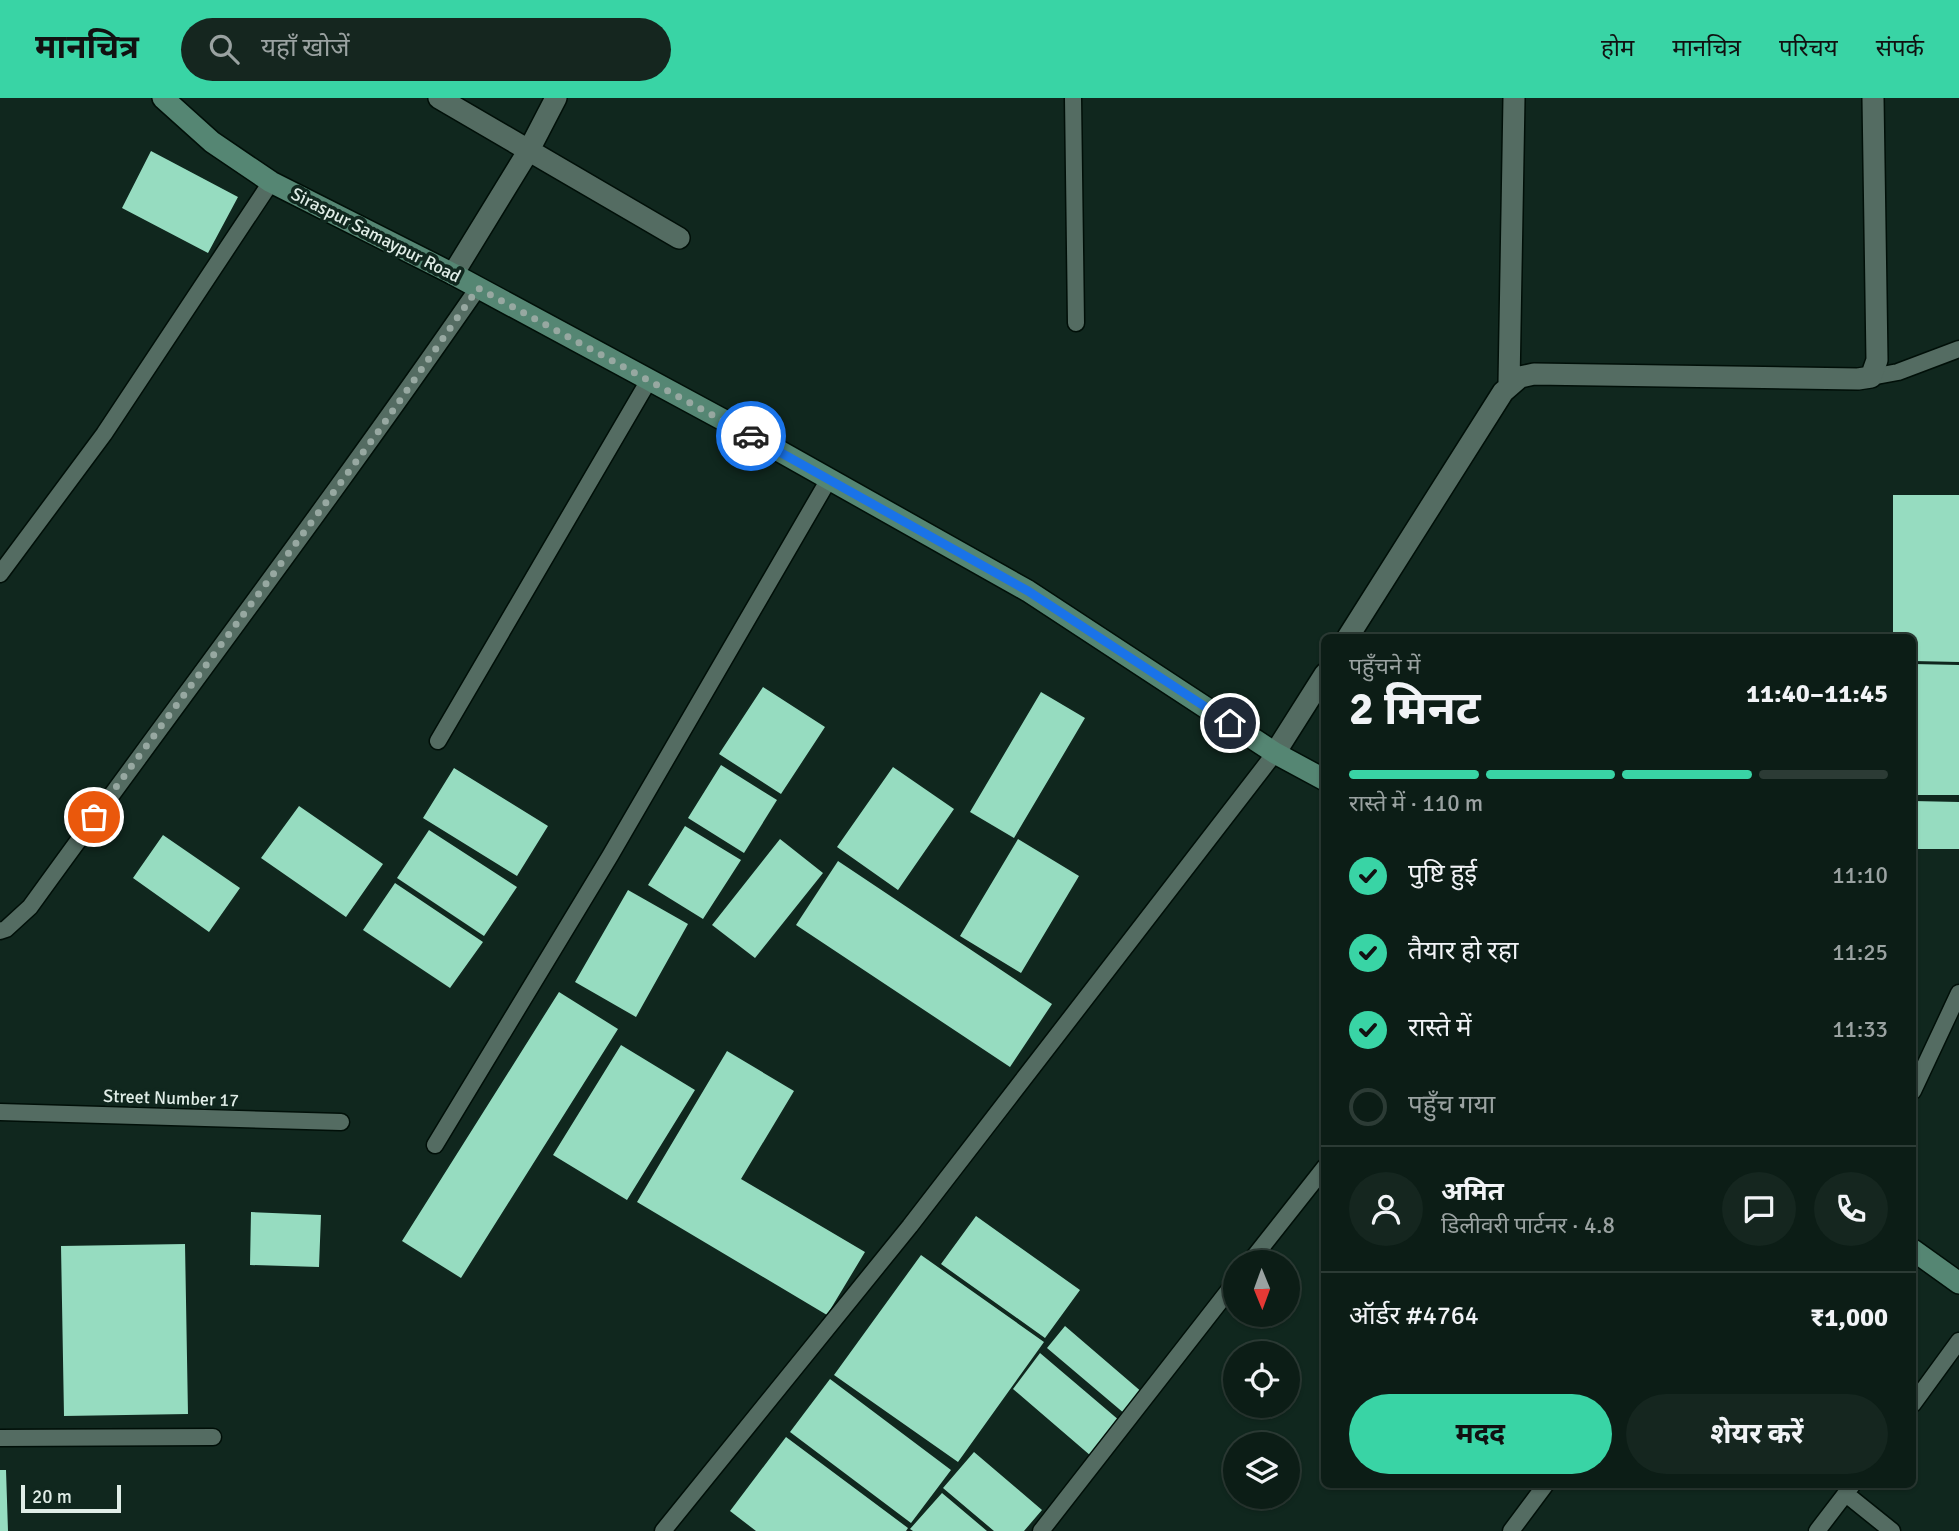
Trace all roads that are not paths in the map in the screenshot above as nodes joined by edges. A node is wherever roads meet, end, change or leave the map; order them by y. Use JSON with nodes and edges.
{"nodes":[{"id":1,"x":163,"y":98,"type":"edge"},
{"id":2,"x":439,"y":98,"type":"edge"},
{"id":3,"x":556,"y":98,"type":"edge"},
{"id":4,"x":1073,"y":98,"type":"edge"},
{"id":5,"x":1514,"y":98,"type":"edge"},
{"id":6,"x":1873,"y":98,"type":"edge"},
{"id":7,"x":529,"y":150,"type":"junction"},
{"id":8,"x":271,"y":182,"type":"junction"},
{"id":9,"x":679,"y":238,"type":"dead end"},
{"id":10,"x":453,"y":274,"type":"junction"},
{"id":11,"x":478,"y":288,"type":"junction"},
{"id":12,"x":1076,"y":323,"type":"dead end"},
{"id":13,"x":1959,"y":349,"type":"edge"},
{"id":14,"x":1871,"y":377,"type":"junction"},
{"id":15,"x":649,"y":380,"type":"junction"},
{"id":16,"x":1509,"y":384,"type":"junction"},
{"id":17,"x":829,"y":480,"type":"junction"},
{"id":18,"x":0,"y":573,"type":"edge"},
{"id":19,"x":1350,"y":634,"type":"edge"},
{"id":20,"x":1321,"y":680,"type":"edge"},
{"id":21,"x":438,"y":741,"type":"dead end"},
{"id":22,"x":1275,"y":753,"type":"junction"},
{"id":23,"x":1321,"y":778,"type":"edge"},
{"id":24,"x":0,"y":931,"type":"edge"},
{"id":25,"x":1959,"y":993,"type":"edge"},
{"id":26,"x":1916,"y":1085,"type":"edge"},
{"id":27,"x":0,"y":1112,"type":"edge"},
{"id":28,"x":341,"y":1122,"type":"dead end"},
{"id":29,"x":435,"y":1145,"type":"dead end"},
{"id":30,"x":1321,"y":1172,"type":"edge"},
{"id":31,"x":1259,"y":1250,"type":"edge"},
{"id":32,"x":1916,"y":1252,"type":"edge"},
{"id":33,"x":1959,"y":1283,"type":"edge"},
{"id":34,"x":1223,"y":1297,"type":"edge"},
{"id":35,"x":1959,"y":1341,"type":"edge"},
{"id":36,"x":1916,"y":1400,"type":"edge"},
{"id":37,"x":214,"y":1437,"type":"dead end"},
{"id":38,"x":0,"y":1438,"type":"edge"},
{"id":39,"x":1543,"y":1488,"type":"edge"},
{"id":40,"x":1849,"y":1489,"type":"edge"},
{"id":41,"x":663,"y":1531,"type":"edge"},
{"id":42,"x":1041,"y":1531,"type":"edge"},
{"id":43,"x":1511,"y":1531,"type":"edge"},
{"id":44,"x":1817,"y":1531,"type":"edge"},
{"id":45,"x":1892,"y":1531,"type":"edge"}],
"edges":[{"from":1,"to":8,"type":"street","name":"Siraspur Samaypur Road"},
{"from":2,"to":7,"type":"street"},
{"from":3,"to":7,"type":"street"},
{"from":4,"to":12,"type":"lane"},
{"from":5,"to":16,"type":"street"},
{"from":6,"to":14,"type":"street"},
{"from":7,"to":9,"type":"street"},
{"from":7,"to":10,"type":"street"},
{"from":8,"to":10,"type":"street","name":"Siraspur Samaypur Road"},
{"from":8,"to":18,"type":"lane"},
{"from":10,"to":11,"type":"street","name":"Siraspur Samaypur Road"},
{"from":11,"to":15,"type":"street","name":"Siraspur Samaypur Road"},
{"from":11,"to":24,"type":"lane"},
{"from":13,"to":14,"type":"lane"},
{"from":14,"to":16,"type":"street"},
{"from":15,"to":17,"type":"street","name":"Siraspur Samaypur Road"},
{"from":15,"to":21,"type":"lane"},
{"from":16,"to":19,"type":"street"},
{"from":17,"to":22,"type":"street","name":"Siraspur Samaypur Road"},
{"from":17,"to":29,"type":"lane"},
{"from":20,"to":22,"type":"street"},
{"from":22,"to":23,"type":"street","name":"Siraspur Samaypur Road"},
{"from":22,"to":41,"type":"lane"},
{"from":25,"to":26,"type":"lane"},
{"from":27,"to":28,"type":"lane","name":"Street Number 17"},
{"from":30,"to":31,"type":"lane"},
{"from":32,"to":33,"type":"street"},
{"from":34,"to":42,"type":"lane"},
{"from":35,"to":36,"type":"lane"},
{"from":37,"to":38,"type":"lane"},
{"from":39,"to":43,"type":"lane"},
{"from":40,"to":44,"type":"lane"},
{"from":40,"to":45,"type":"lane"}]}
